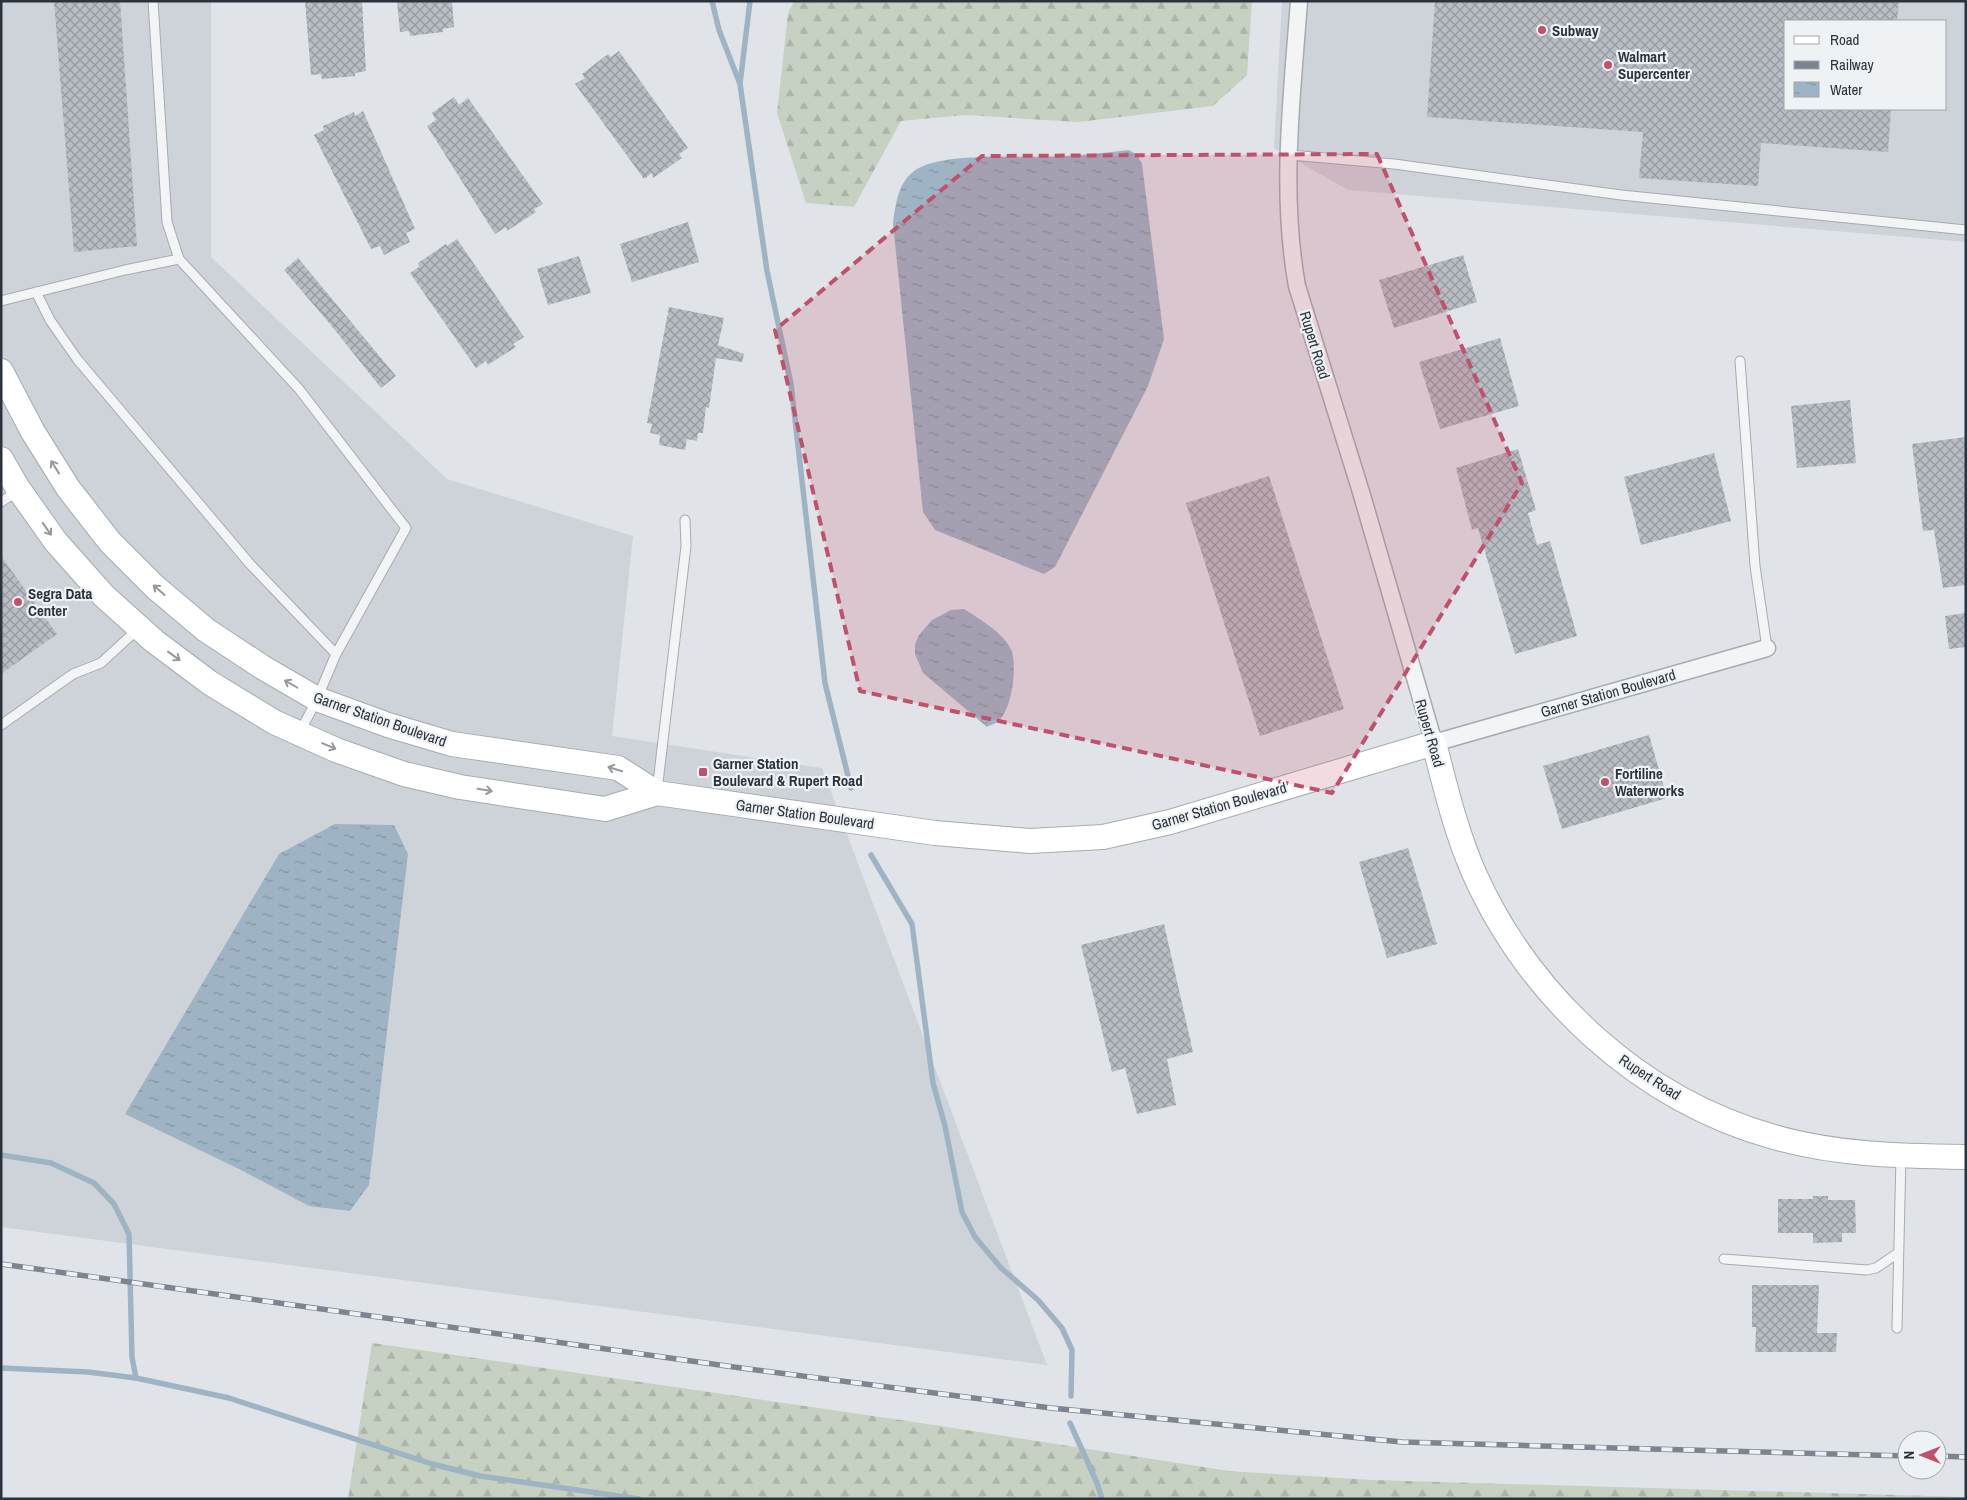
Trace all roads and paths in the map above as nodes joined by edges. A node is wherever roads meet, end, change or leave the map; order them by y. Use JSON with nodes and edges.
{"nodes":[{"id":1,"x":153,"y":1,"type":"edge"},
{"id":2,"x":1299,"y":1,"type":"edge"},
{"id":3,"x":1290,"y":155,"type":"junction"},
{"id":4,"x":1966,"y":230,"type":"edge"},
{"id":5,"x":179,"y":259,"type":"junction"},
{"id":6,"x":36,"y":292,"type":"junction"},
{"id":7,"x":1,"y":301,"type":"edge"},
{"id":8,"x":1740,"y":362,"type":"dead end"},
{"id":9,"x":1,"y":371,"type":"edge"},
{"id":10,"x":1,"y":459,"type":"edge"},
{"id":11,"x":10,"y":496,"type":"edge"},
{"id":12,"x":684,"y":520,"type":"dead end"},
{"id":13,"x":139,"y":628,"type":"junction"},
{"id":14,"x":1767,"y":648,"type":"joint"},
{"id":15,"x":336,"y":654,"type":"junction"},
{"id":16,"x":317,"y":699,"type":"junction"},
{"id":17,"x":1,"y":725,"type":"edge"},
{"id":18,"x":299,"y":734,"type":"junction"},
{"id":19,"x":1434,"y":743,"type":"junction"},
{"id":20,"x":657,"y":794,"type":"junction"},
{"id":21,"x":1901,"y":1156,"type":"junction"},
{"id":22,"x":1966,"y":1157,"type":"edge"},
{"id":23,"x":1898,"y":1253,"type":"junction"},
{"id":24,"x":1724,"y":1259,"type":"dead end"},
{"id":25,"x":1897,"y":1328,"type":"dead end"}],
"edges":[{"from":1,"to":5,"type":"lane"},
{"from":2,"to":3,"type":"street","name":"Rupert Road"},
{"from":3,"to":4,"type":"lane"},
{"from":3,"to":19,"type":"street","name":"Rupert Road"},
{"from":5,"to":6,"type":"lane"},
{"from":5,"to":15,"type":"lane"},
{"from":6,"to":7,"type":"lane"},
{"from":6,"to":15,"type":"lane"},
{"from":8,"to":14,"type":"lane"},
{"from":16,"to":9,"type":"street","name":"Garner Station Boulevard","one_way":true},
{"from":10,"to":11,"type":"street","name":"Garner Station Boulevard"},
{"from":11,"to":13,"type":"street","name":"Garner Station Boulevard","one_way":true},
{"from":12,"to":20,"type":"lane"},
{"from":13,"to":17,"type":"lane"},
{"from":13,"to":18,"type":"street","name":"Garner Station Boulevard","one_way":true},
{"from":14,"to":19,"type":"street","name":"Garner Station Boulevard"},
{"from":15,"to":16,"type":"lane"},
{"from":16,"to":18,"type":"lane"},
{"from":20,"to":16,"type":"street","name":"Garner Station Boulevard","one_way":true},
{"from":18,"to":20,"type":"street","name":"Garner Station Boulevard","one_way":true},
{"from":19,"to":20,"type":"street","name":"Garner Station Boulevard"},
{"from":19,"to":21,"type":"street","name":"Rupert Road"},
{"from":21,"to":22,"type":"street","name":"Rupert Road"},
{"from":21,"to":23,"type":"lane"},
{"from":23,"to":24,"type":"lane"},
{"from":23,"to":25,"type":"lane"}]}
